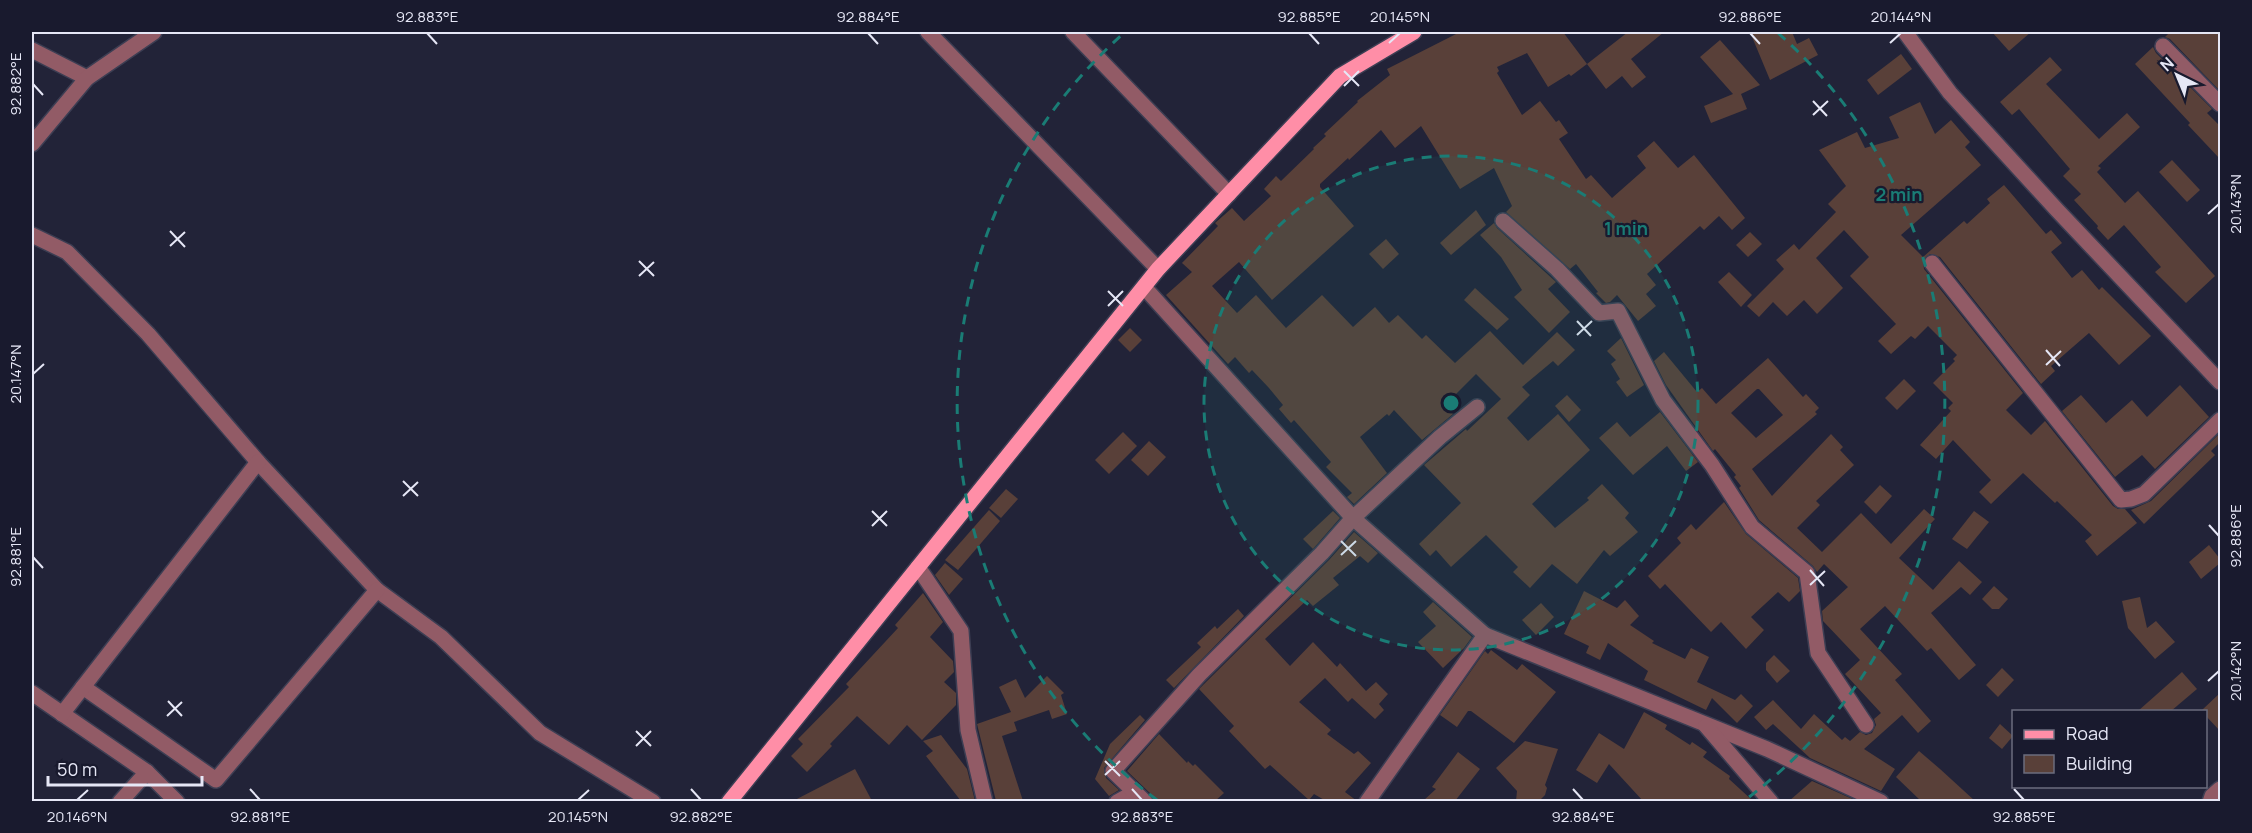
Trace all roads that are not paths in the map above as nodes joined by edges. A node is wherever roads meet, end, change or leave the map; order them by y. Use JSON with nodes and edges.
{"nodes":[{"id":1,"x":154,"y":32,"type":"edge"},
{"id":2,"x":928,"y":32,"type":"edge"},
{"id":3,"x":1073,"y":32,"type":"edge"},
{"id":4,"x":1414,"y":32,"type":"edge"},
{"id":5,"x":1905,"y":32,"type":"edge"},
{"id":6,"x":2163,"y":46,"type":"dead end"},
{"id":7,"x":32,"y":50,"type":"edge"},
{"id":8,"x":87,"y":78,"type":"junction"},
{"id":9,"x":2220,"y":104,"type":"edge"},
{"id":10,"x":32,"y":144,"type":"edge"},
{"id":11,"x":1229,"y":194,"type":"junction"},
{"id":12,"x":1503,"y":221,"type":"dead end"},
{"id":13,"x":32,"y":236,"type":"edge"},
{"id":14,"x":1932,"y":263,"type":"dead end"},
{"id":15,"x":1158,"y":270,"type":"junction"},
{"id":16,"x":1144,"y":287,"type":"junction"},
{"id":17,"x":2220,"y":382,"type":"edge"},
{"id":18,"x":1477,"y":407,"type":"dead end"},
{"id":19,"x":2220,"y":420,"type":"edge"},
{"id":20,"x":258,"y":462,"type":"junction"},
{"id":21,"x":1353,"y":518,"type":"junction"},
{"id":22,"x":918,"y":567,"type":"junction"},
{"id":23,"x":377,"y":590,"type":"junction"},
{"id":24,"x":1485,"y":635,"type":"junction"},
{"id":25,"x":83,"y":687,"type":"junction"},
{"id":26,"x":32,"y":693,"type":"edge"},
{"id":27,"x":62,"y":714,"type":"junction"},
{"id":28,"x":1704,"y":723,"type":"junction"},
{"id":29,"x":1866,"y":725,"type":"dead end"},
{"id":30,"x":147,"y":772,"type":"junction"},
{"id":31,"x":2220,"y":789,"type":"edge"},
{"id":32,"x":1140,"y":797,"type":"edge"},
{"id":33,"x":1764,"y":799,"type":"edge"},
{"id":34,"x":120,"y":801,"type":"edge"},
{"id":35,"x":177,"y":801,"type":"edge"},
{"id":36,"x":653,"y":801,"type":"edge"},
{"id":37,"x":729,"y":801,"type":"edge"},
{"id":38,"x":985,"y":801,"type":"edge"},
{"id":39,"x":1117,"y":801,"type":"edge"},
{"id":40,"x":1367,"y":801,"type":"edge"},
{"id":41,"x":1881,"y":801,"type":"edge"},
{"id":42,"x":2210,"y":801,"type":"edge"}],
"edges":[{"from":1,"to":8,"type":"street"},
{"from":2,"to":15,"type":"street"},
{"from":3,"to":11,"type":"street"},
{"from":4,"to":11,"type":"main road"},
{"from":5,"to":17,"type":"street"},
{"from":6,"to":9,"type":"street"},
{"from":7,"to":8,"type":"street"},
{"from":8,"to":10,"type":"street"},
{"from":11,"to":15,"type":"main road"},
{"from":12,"to":29,"type":"street"},
{"from":13,"to":20,"type":"street"},
{"from":14,"to":19,"type":"street"},
{"from":15,"to":16,"type":"main road"},
{"from":16,"to":21,"type":"street"},
{"from":16,"to":22,"type":"main road"},
{"from":18,"to":21,"type":"street"},
{"from":20,"to":23,"type":"street"},
{"from":20,"to":25,"type":"street"},
{"from":21,"to":24,"type":"street"},
{"from":21,"to":32,"type":"street"},
{"from":22,"to":37,"type":"main road"},
{"from":22,"to":38,"type":"street"},
{"from":23,"to":25,"type":"street"},
{"from":23,"to":36,"type":"street"},
{"from":24,"to":28,"type":"street"},
{"from":24,"to":40,"type":"street"},
{"from":25,"to":27,"type":"street"},
{"from":26,"to":27,"type":"street"},
{"from":27,"to":30,"type":"street"},
{"from":28,"to":33,"type":"street"},
{"from":28,"to":41,"type":"street"},
{"from":30,"to":34,"type":"street"},
{"from":30,"to":35,"type":"street"},
{"from":31,"to":42,"type":"street"},
{"from":32,"to":39,"type":"street"}]}
